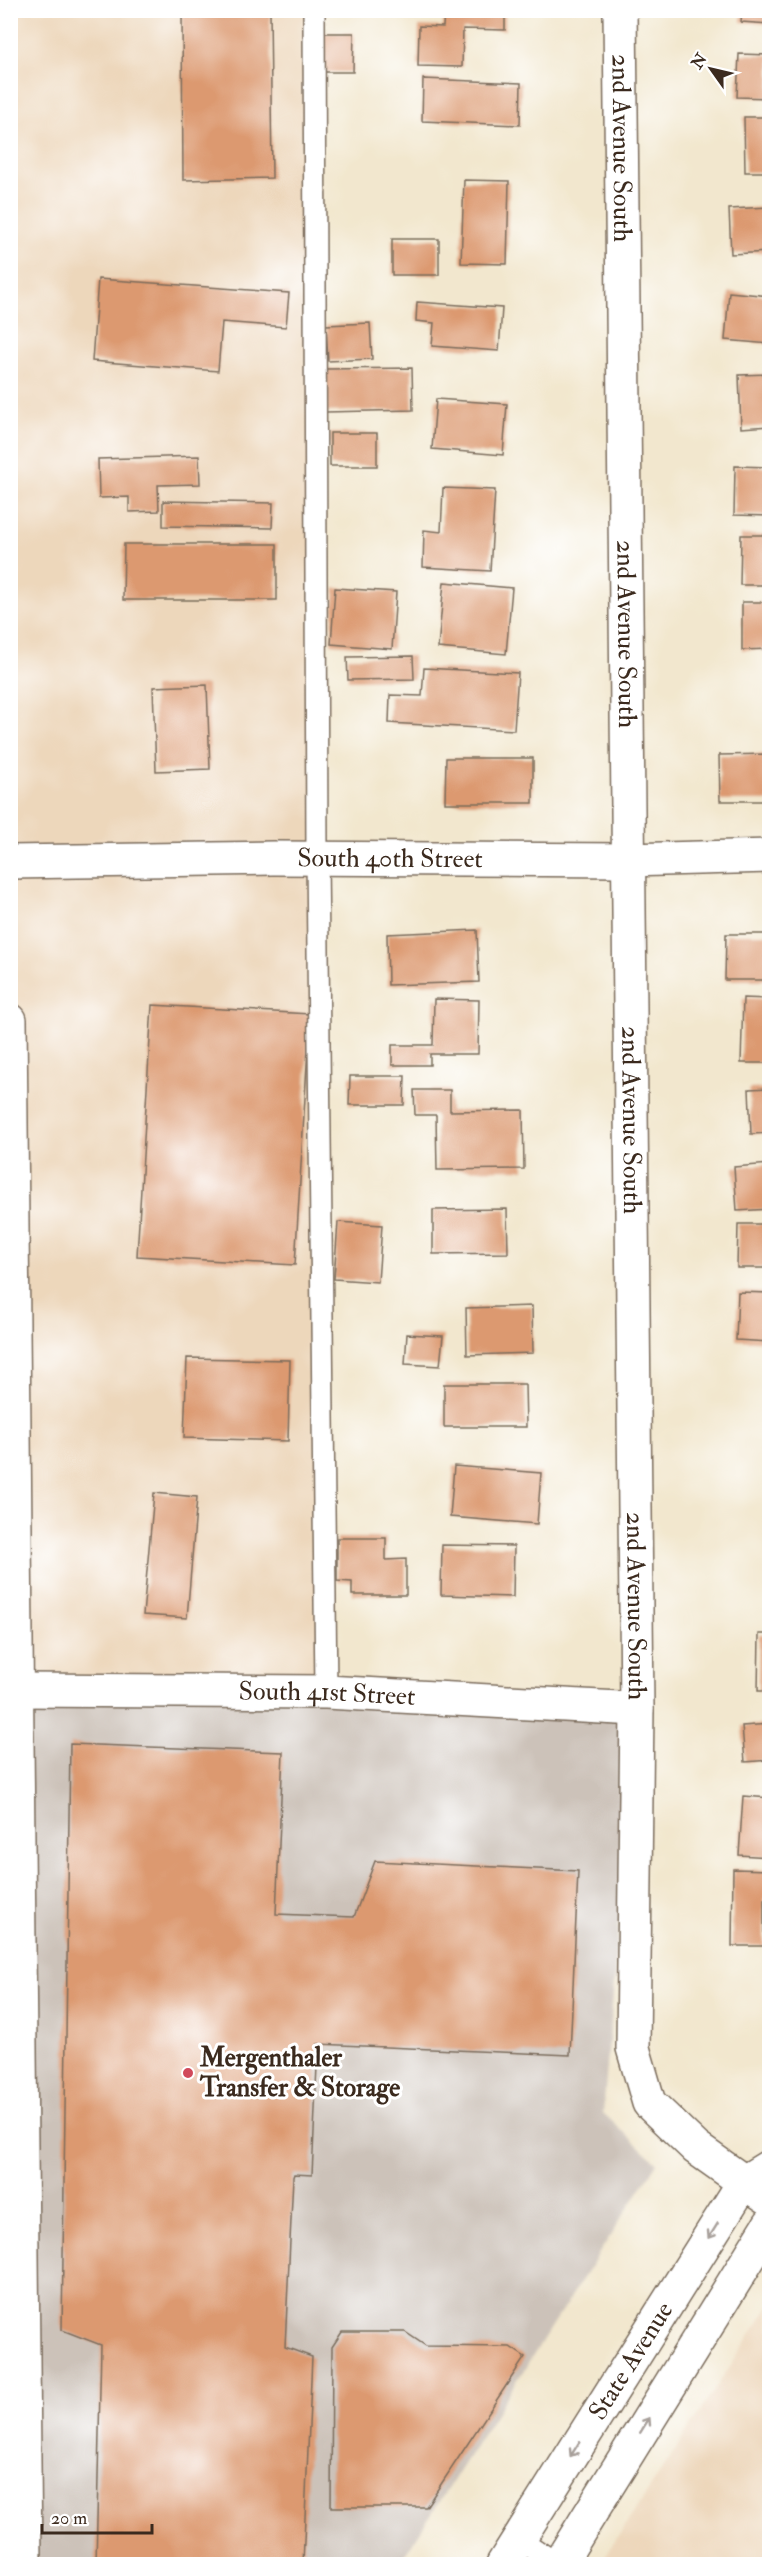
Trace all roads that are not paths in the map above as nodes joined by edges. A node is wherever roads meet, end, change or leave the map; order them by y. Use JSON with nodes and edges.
{"nodes":[{"id":1,"x":314,"y":10,"type":"edge"},
{"id":2,"x":620,"y":10,"type":"edge"},
{"id":3,"x":770,"y":856,"type":"edge"},
{"id":4,"x":317,"y":858,"type":"junction"},
{"id":5,"x":628,"y":860,"type":"junction"},
{"id":6,"x":10,"y":862,"type":"edge"},
{"id":7,"x":10,"y":1020,"type":"edge"},
{"id":8,"x":18,"y":1690,"type":"junction"},
{"id":9,"x":326,"y":1692,"type":"junction"},
{"id":10,"x":637,"y":1709,"type":"junction"},
{"id":11,"x":761,"y":2182,"type":"edge"},
{"id":12,"x":770,"y":2224,"type":"edge"},
{"id":13,"x":511,"y":2552,"type":"edge"},
{"id":14,"x":25,"y":2565,"type":"edge"},
{"id":15,"x":558,"y":2565,"type":"edge"}],
"edges":[{"from":1,"to":4,"type":"lane"},
{"from":2,"to":5,"type":"street","name":"2nd Avenue South"},
{"from":3,"to":5,"type":"street","name":"South 40th Street"},
{"from":4,"to":5,"type":"street","name":"South 40th Street"},
{"from":4,"to":6,"type":"street","name":"South 40th Street"},
{"from":4,"to":9,"type":"lane"},
{"from":5,"to":10,"type":"street","name":"2nd Avenue South"},
{"from":7,"to":8,"type":"street"},
{"from":8,"to":9,"type":"street","name":"South 41st Street"},
{"from":8,"to":14,"type":"street"},
{"from":9,"to":10,"type":"street","name":"South 41st Street"},
{"from":10,"to":11,"type":"street","name":"2nd Avenue South"},
{"from":11,"to":13,"type":"street","name":"State Avenue","one_way":true},
{"from":15,"to":12,"type":"street","name":"State Avenue","one_way":true},
{"from":13,"to":15,"type":"lane"}]}
